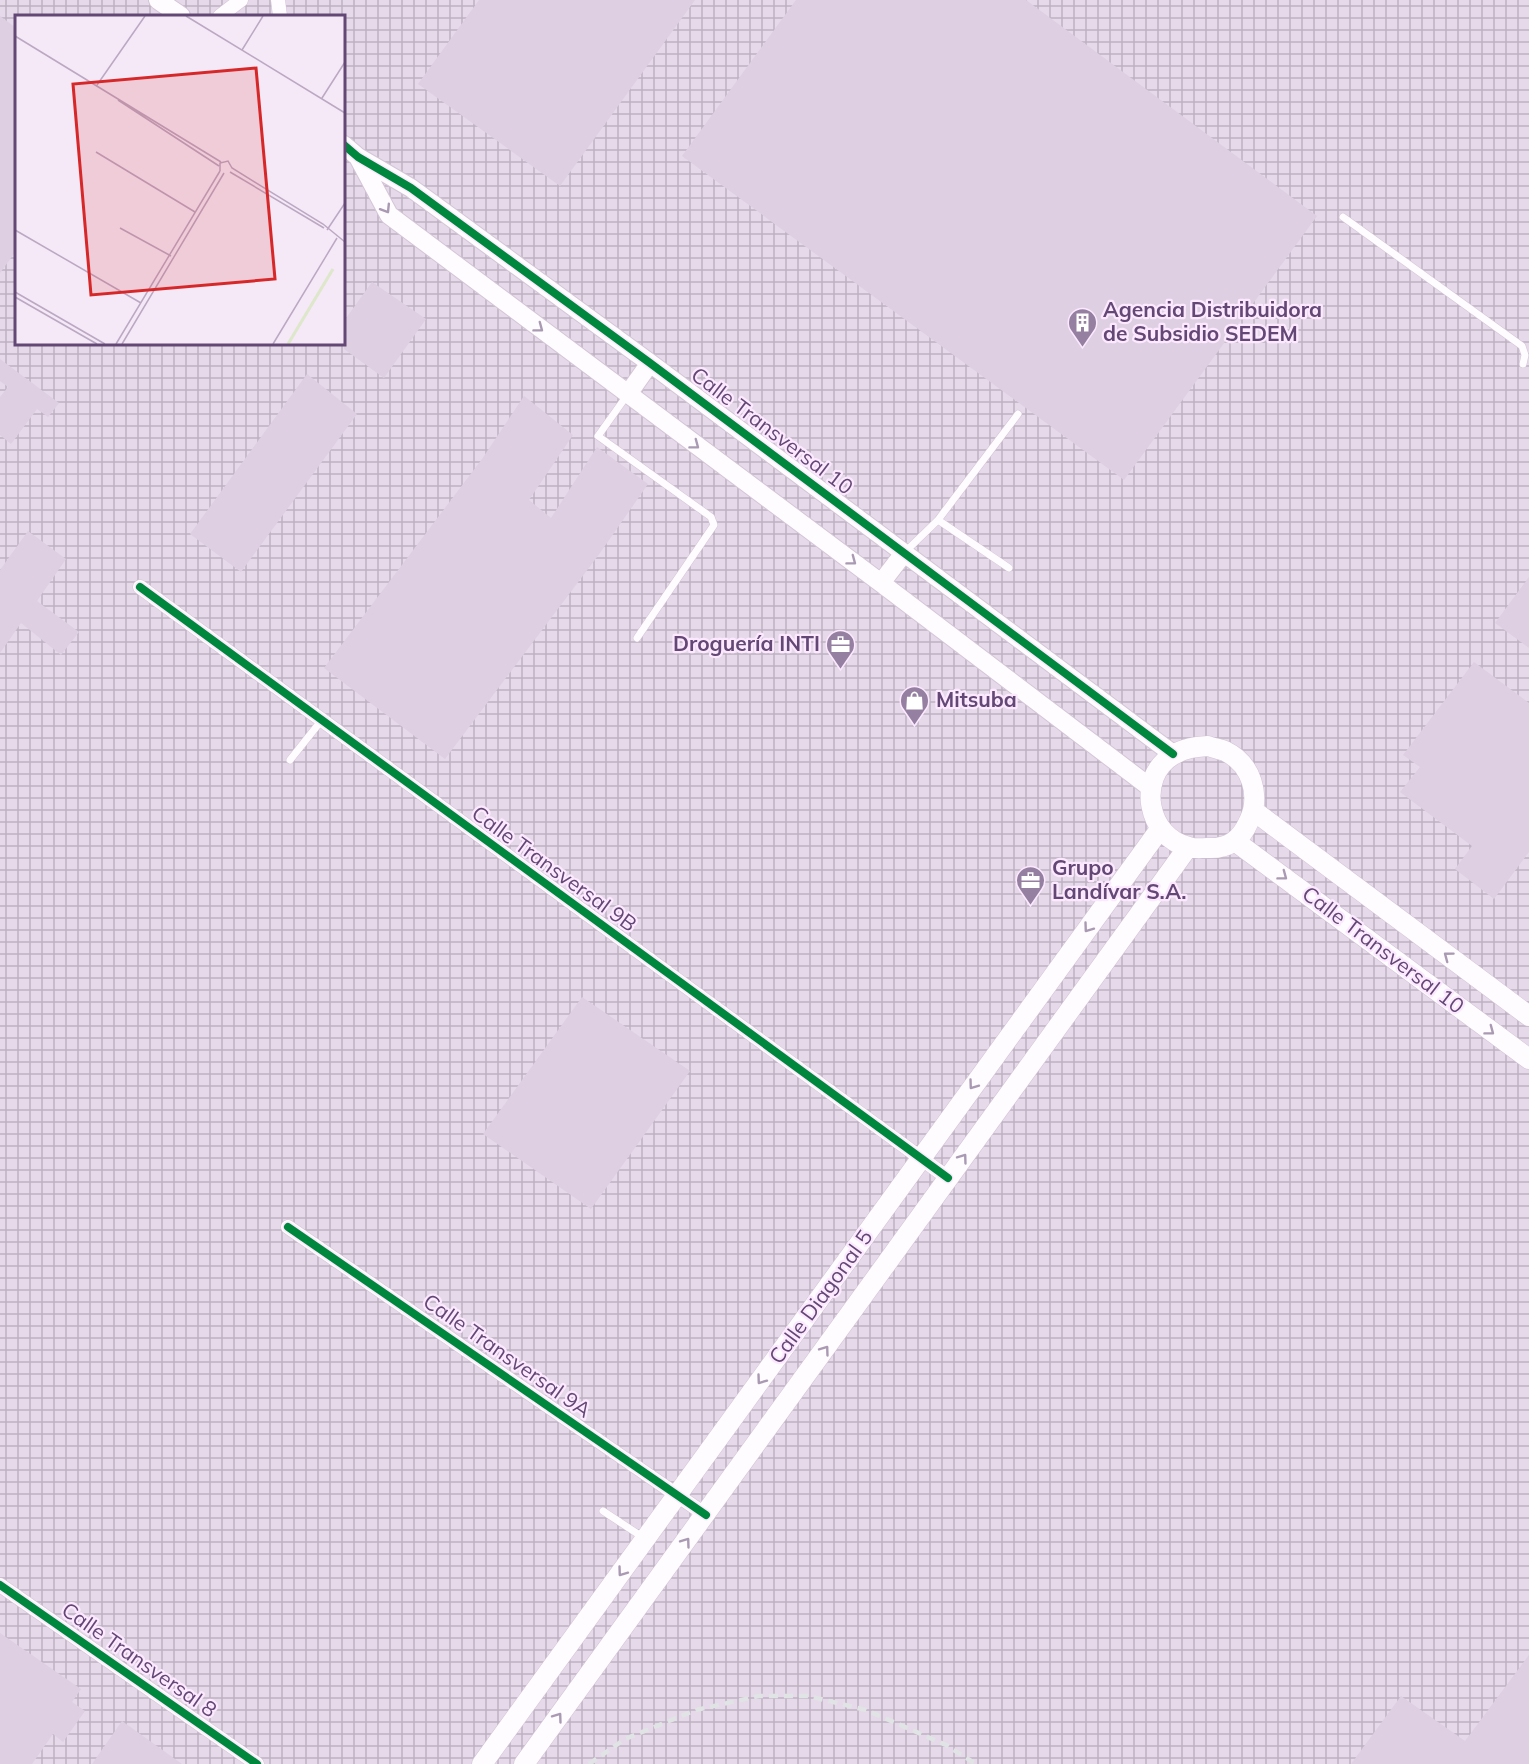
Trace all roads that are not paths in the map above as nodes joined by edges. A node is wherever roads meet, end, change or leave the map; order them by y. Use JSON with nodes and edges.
{"nodes":[{"id":1,"x":158,"y":0,"type":"edge"},
{"id":2,"x":241,"y":0,"type":"edge"},
{"id":3,"x":279,"y":0,"type":"edge"},
{"id":4,"x":180,"y":15,"type":"edge"},
{"id":5,"x":221,"y":15,"type":"edge"},
{"id":6,"x":280,"y":15,"type":"edge"},
{"id":7,"x":345,"y":146,"type":"edge"},
{"id":8,"x":358,"y":157,"type":"junction"},
{"id":9,"x":1343,"y":217,"type":"dead end"},
{"id":10,"x":650,"y":363,"type":"junction"},
{"id":11,"x":1523,"y":364,"type":"dead end"},
{"id":12,"x":628,"y":394,"type":"junction"},
{"id":13,"x":1018,"y":414,"type":"dead end"},
{"id":14,"x":938,"y":520,"type":"junction"},
{"id":15,"x":904,"y":553,"type":"junction"},
{"id":16,"x":1009,"y":568,"type":"dead end"},
{"id":17,"x":882,"y":583,"type":"junction"},
{"id":18,"x":140,"y":587,"type":"dead end"},
{"id":19,"x":637,"y":638,"type":"dead end"},
{"id":20,"x":321,"y":721,"type":"junction"},
{"id":21,"x":1173,"y":754,"type":"junction"},
{"id":22,"x":290,"y":760,"type":"dead end"},
{"id":23,"x":1151,"y":788,"type":"junction"},
{"id":24,"x":1254,"y":811,"type":"junction"},
{"id":25,"x":1160,"y":829,"type":"junction"},
{"id":26,"x":1236,"y":842,"type":"junction"},
{"id":27,"x":1188,"y":848,"type":"junction"},
{"id":28,"x":1529,"y":1016,"type":"edge"},
{"id":29,"x":1529,"y":1059,"type":"edge"},
{"id":30,"x":920,"y":1158,"type":"junction"},
{"id":31,"x":948,"y":1178,"type":"junction"},
{"id":32,"x":288,"y":1227,"type":"dead end"},
{"id":33,"x":678,"y":1496,"type":"junction"},
{"id":34,"x":603,"y":1511,"type":"dead end"},
{"id":35,"x":706,"y":1515,"type":"junction"},
{"id":36,"x":646,"y":1539,"type":"junction"},
{"id":37,"x":0,"y":1585,"type":"edge"},
{"id":38,"x":257,"y":1764,"type":"edge"},
{"id":39,"x":482,"y":1764,"type":"edge"},
{"id":40,"x":524,"y":1764,"type":"edge"}],
"edges":[{"from":1,"to":4,"type":"street"},
{"from":2,"to":5,"type":"street"},
{"from":3,"to":6,"type":"street"},
{"from":7,"to":8,"type":"street","name":"Calle Transversal 10"},
{"from":8,"to":10,"type":"street","name":"Calle Transversal 10"},
{"from":8,"to":12,"type":"street","name":"Calle Transversal 10","one_way":true},
{"from":9,"to":11,"type":"lane"},
{"from":10,"to":12,"type":"street"},
{"from":10,"to":15,"type":"street","name":"Calle Transversal 10"},
{"from":12,"to":17,"type":"street","name":"Calle Transversal 10","one_way":true},
{"from":12,"to":19,"type":"lane"},
{"from":13,"to":14,"type":"lane"},
{"from":14,"to":15,"type":"lane"},
{"from":14,"to":16,"type":"lane"},
{"from":15,"to":17,"type":"street"},
{"from":15,"to":21,"type":"street","name":"Calle Transversal 10"},
{"from":17,"to":23,"type":"street","name":"Calle Transversal 10"},
{"from":18,"to":20,"type":"street","name":"Calle Transversal 9B"},
{"from":20,"to":22,"type":"lane"},
{"from":20,"to":30,"type":"street","name":"Calle Transversal 9B"},
{"from":21,"to":23,"type":"main road"},
{"from":21,"to":24,"type":"main road"},
{"from":23,"to":25,"type":"main road"},
{"from":24,"to":26,"type":"main road"},
{"from":28,"to":24,"type":"main road","name":"Calle Transversal 10","one_way":true},
{"from":25,"to":27,"type":"main road"},
{"from":25,"to":30,"type":"main road","name":"Calle Diagonal 5","one_way":true},
{"from":26,"to":27,"type":"main road"},
{"from":26,"to":29,"type":"main road","name":"Calle Transversal 10","one_way":true},
{"from":31,"to":27,"type":"main road","name":"Calle Diagonal 5","one_way":true},
{"from":30,"to":31,"type":"street","name":"Calle Transversal 9B"},
{"from":30,"to":33,"type":"main road","name":"Calle Diagonal 5","one_way":true},
{"from":35,"to":31,"type":"main road","name":"Calle Diagonal 5","one_way":true},
{"from":32,"to":33,"type":"street","name":"Calle Transversal 9A"},
{"from":33,"to":35,"type":"street","name":"Calle Transversal 9A"},
{"from":33,"to":36,"type":"main road","name":"Calle Diagonal 5"},
{"from":34,"to":36,"type":"lane"},
{"from":40,"to":35,"type":"main road","name":"Calle Diagonal 5","one_way":true},
{"from":36,"to":39,"type":"main road","name":"Calle Diagonal 5","one_way":true},
{"from":37,"to":38,"type":"street","name":"Calle Transversal 8"}]}
